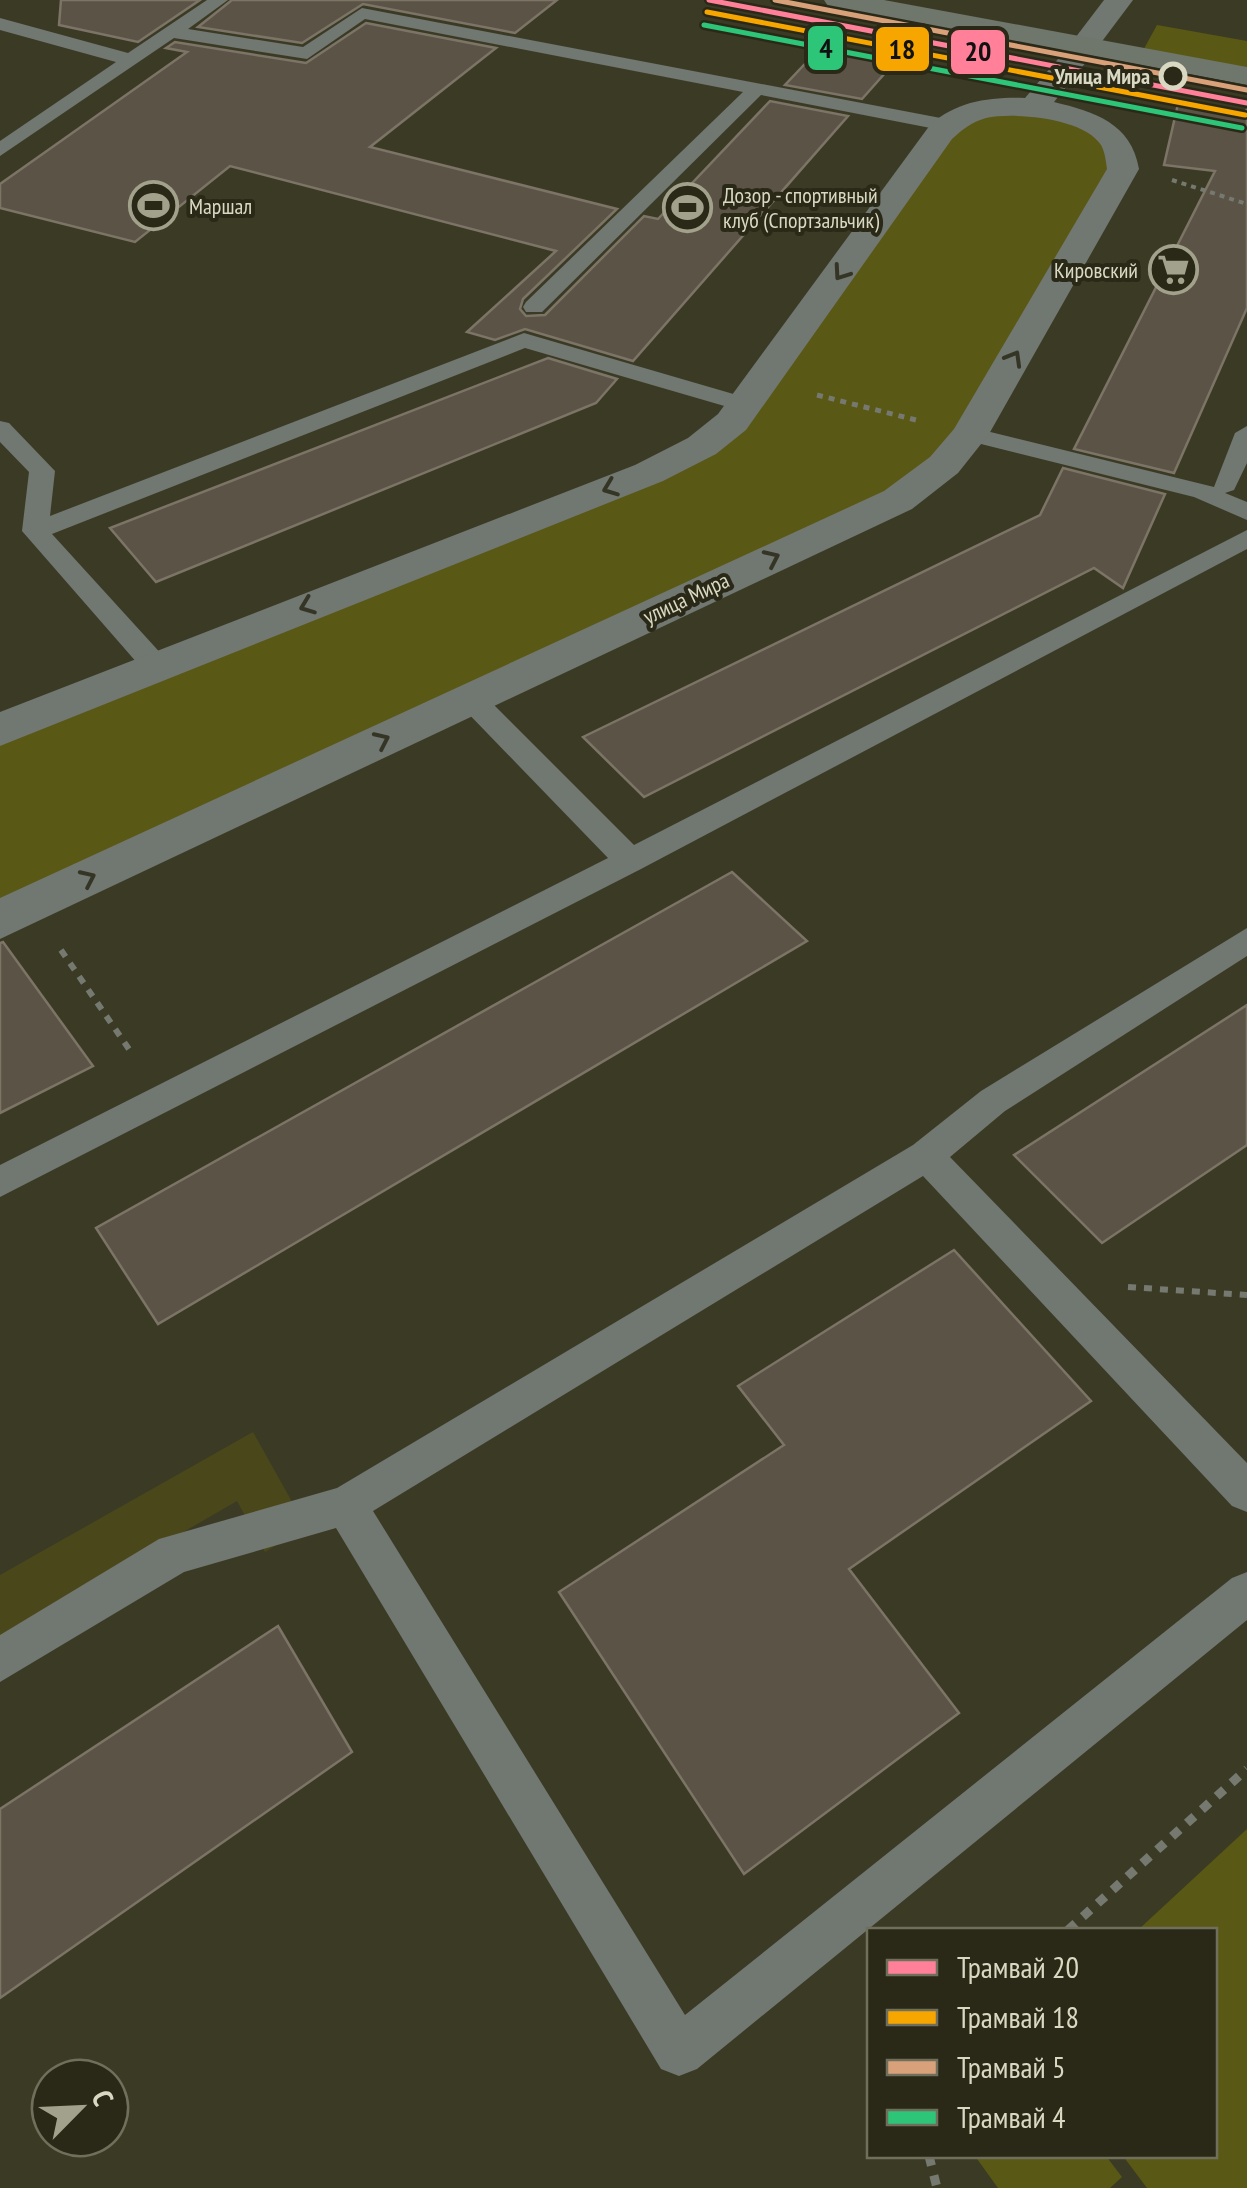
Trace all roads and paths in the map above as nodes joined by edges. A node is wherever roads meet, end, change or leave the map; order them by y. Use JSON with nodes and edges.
{"nodes":[{"id":1,"x":219,"y":0,"type":"edge"},
{"id":2,"x":838,"y":0,"type":"edge"},
{"id":3,"x":1119,"y":0,"type":"edge"},
{"id":4,"x":0,"y":24,"type":"edge"},
{"id":5,"x":171,"y":32,"type":"junction"},
{"id":6,"x":1084,"y":46,"type":"junction"},
{"id":7,"x":131,"y":60,"type":"junction"},
{"id":8,"x":1247,"y":76,"type":"edge"},
{"id":9,"x":758,"y":88,"type":"junction"},
{"id":10,"x":1032,"y":109,"type":"junction"},
{"id":11,"x":946,"y":125,"type":"junction"},
{"id":12,"x":0,"y":150,"type":"edge"},
{"id":13,"x":1175,"y":180,"type":"dead end"},
{"id":14,"x":1247,"y":204,"type":"edge"},
{"id":15,"x":534,"y":307,"type":"dead end"},
{"id":16,"x":756,"y":393,"type":"junction"},
{"id":17,"x":0,"y":428,"type":"edge"},
{"id":18,"x":1247,"y":433,"type":"edge"},
{"id":19,"x":970,"y":434,"type":"junction"},
{"id":20,"x":1225,"y":487,"type":"edge"},
{"id":21,"x":1247,"y":512,"type":"edge"},
{"id":22,"x":35,"y":531,"type":"junction"},
{"id":23,"x":1247,"y":538,"type":"edge"},
{"id":24,"x":155,"y":665,"type":"junction"},
{"id":25,"x":471,"y":699,"type":"junction"},
{"id":26,"x":0,"y":730,"type":"edge"},
{"id":27,"x":630,"y":861,"type":"junction"},
{"id":28,"x":0,"y":920,"type":"edge"},
{"id":29,"x":1247,"y":940,"type":"edge"},
{"id":30,"x":61,"y":950,"type":"dead end"},
{"id":31,"x":162,"y":1097,"type":"junction"},
{"id":32,"x":926,"y":1156,"type":"junction"},
{"id":33,"x":0,"y":1182,"type":"edge"},
{"id":34,"x":1247,"y":1492,"type":"edge"},
{"id":35,"x":346,"y":1505,"type":"junction"},
{"id":36,"x":1247,"y":1592,"type":"edge"},
{"id":37,"x":0,"y":1660,"type":"edge"},
{"id":38,"x":1247,"y":1770,"type":"edge"},
{"id":39,"x":1070,"y":1928,"type":"edge"},
{"id":40,"x":930,"y":2158,"type":"edge"},
{"id":41,"x":938,"y":2188,"type":"edge"}],
"edges":[{"from":1,"to":5,"type":"lane"},
{"from":2,"to":6,"type":"main road"},
{"from":3,"to":6,"type":"street"},
{"from":4,"to":7,"type":"lane"},
{"from":5,"to":7,"type":"lane"},
{"from":5,"to":9,"type":"lane"},
{"from":6,"to":8,"type":"main road"},
{"from":6,"to":10,"type":"street"},
{"from":7,"to":12,"type":"lane"},
{"from":9,"to":11,"type":"lane"},
{"from":9,"to":15,"type":"lane"},
{"from":10,"to":11,"type":"street","name":"улица Мира"},
{"from":19,"to":10,"type":"street","name":"улица Мира","one_way":true},
{"from":11,"to":16,"type":"street","one_way":true},
{"from":13,"to":14,"type":"path"},
{"from":16,"to":19,"type":"path"},
{"from":16,"to":22,"type":"lane"},
{"from":16,"to":24,"type":"street","one_way":true},
{"from":17,"to":22,"type":"lane"},
{"from":18,"to":20,"type":"lane"},
{"from":19,"to":20,"type":"lane"},
{"from":25,"to":19,"type":"street","name":"улица Мира","one_way":true},
{"from":20,"to":21,"type":"lane"},
{"from":22,"to":24,"type":"lane"},
{"from":23,"to":27,"type":"lane"},
{"from":24,"to":26,"type":"street"},
{"from":25,"to":27,"type":"lane"},
{"from":28,"to":25,"type":"street","name":"улица Мира","one_way":true},
{"from":27,"to":31,"type":"lane"},
{"from":29,"to":32,"type":"lane"},
{"from":30,"to":31,"type":"path"},
{"from":31,"to":33,"type":"lane"},
{"from":32,"to":34,"type":"lane"},
{"from":32,"to":35,"type":"lane"},
{"from":35,"to":36,"type":"lane"},
{"from":35,"to":37,"type":"lane"},
{"from":38,"to":39,"type":"path"},
{"from":40,"to":41,"type":"path"}]}
